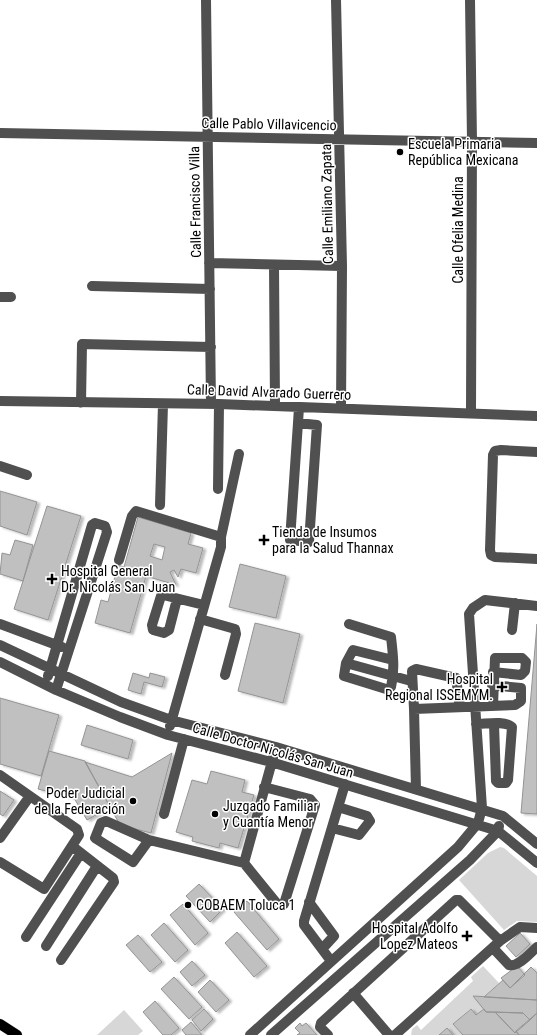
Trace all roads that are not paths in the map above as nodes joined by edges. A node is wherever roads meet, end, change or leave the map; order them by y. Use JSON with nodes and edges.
{"nodes":[{"id":1,"x":206,"y":0,"type":"edge"},
{"id":2,"x":336,"y":0,"type":"edge"},
{"id":3,"x":470,"y":0,"type":"edge"},
{"id":4,"x":0,"y":133,"type":"edge"},
{"id":5,"x":208,"y":137,"type":"junction"},
{"id":6,"x":339,"y":139,"type":"junction"},
{"id":7,"x":472,"y":141,"type":"junction"},
{"id":8,"x":537,"y":143,"type":"edge"},
{"id":9,"x":209,"y":264,"type":"junction"},
{"id":10,"x":274,"y":265,"type":"junction"},
{"id":11,"x":342,"y":266,"type":"junction"},
{"id":12,"x":92,"y":286,"type":"dead end"},
{"id":13,"x":210,"y":289,"type":"junction"},
{"id":14,"x":0,"y":297,"type":"edge"},
{"id":15,"x":10,"y":297,"type":"dead end"},
{"id":16,"x":211,"y":347,"type":"junction"},
{"id":17,"x":0,"y":401,"type":"edge"},
{"id":18,"x":81,"y":403,"type":"junction"},
{"id":19,"x":163,"y":404,"type":"junction"},
{"id":20,"x":215,"y":404,"type":"junction"},
{"id":21,"x":275,"y":406,"type":"junction"},
{"id":22,"x":299,"y":407,"type":"junction"},
{"id":23,"x":341,"y":408,"type":"junction"},
{"id":24,"x":471,"y":413,"type":"junction"},
{"id":25,"x":537,"y":416,"type":"edge"},
{"id":26,"x":298,"y":423,"type":"junction"},
{"id":27,"x":537,"y":452,"type":"edge"},
{"id":28,"x":239,"y":454,"type":"dead end"},
{"id":29,"x":0,"y":466,"type":"edge"},
{"id":30,"x":27,"y":475,"type":"dead end"},
{"id":31,"x":218,"y":489,"type":"dead end"},
{"id":32,"x":160,"y":505,"type":"dead end"},
{"id":33,"x":221,"y":537,"type":"junction"},
{"id":34,"x":537,"y":559,"type":"edge"},
{"id":35,"x":119,"y":560,"type":"dead end"},
{"id":36,"x":177,"y":599,"type":"dead end"},
{"id":37,"x":515,"y":603,"type":"junction"},
{"id":38,"x":204,"y":605,"type":"junction"},
{"id":39,"x":537,"y":606,"type":"edge"},
{"id":40,"x":200,"y":619,"type":"junction"},
{"id":41,"x":64,"y":622,"type":"junction"},
{"id":42,"x":349,"y":624,"type":"dead end"},
{"id":43,"x":76,"y":625,"type":"junction"},
{"id":44,"x":1,"y":628,"type":"edge"},
{"id":45,"x":512,"y":630,"type":"dead end"},
{"id":46,"x":58,"y":644,"type":"junction"},
{"id":47,"x":0,"y":645,"type":"edge"},
{"id":48,"x":68,"y":651,"type":"junction"},
{"id":49,"x":393,"y":660,"type":"junction"},
{"id":50,"x":0,"y":662,"type":"edge"},
{"id":51,"x":346,"y":663,"type":"junction"},
{"id":52,"x":50,"y":670,"type":"junction"},
{"id":53,"x":493,"y":672,"type":"dead end"},
{"id":54,"x":61,"y":675,"type":"junction"},
{"id":55,"x":225,"y":675,"type":"dead end"},
{"id":56,"x":394,"y":677,"type":"junction"},
{"id":57,"x":411,"y":682,"type":"junction"},
{"id":58,"x":45,"y":684,"type":"junction"},
{"id":59,"x":492,"y":685,"type":"junction"},
{"id":60,"x":56,"y":690,"type":"junction"},
{"id":61,"x":492,"y":705,"type":"junction"},
{"id":62,"x":475,"y":706,"type":"junction"},
{"id":63,"x":460,"y":707,"type":"junction"},
{"id":64,"x":414,"y":709,"type":"junction"},
{"id":65,"x":171,"y":720,"type":"junction"},
{"id":66,"x":476,"y":724,"type":"junction"},
{"id":67,"x":494,"y":724,"type":"junction"},
{"id":68,"x":168,"y":735,"type":"junction"},
{"id":69,"x":184,"y":739,"type":"junction"},
{"id":70,"x":276,"y":748,"type":"junction"},
{"id":71,"x":271,"y":762,"type":"junction"},
{"id":72,"x":0,"y":775,"type":"edge"},
{"id":73,"x":345,"y":784,"type":"junction"},
{"id":74,"x":264,"y":787,"type":"junction"},
{"id":75,"x":416,"y":789,"type":"junction"},
{"id":76,"x":30,"y":796,"type":"junction"},
{"id":77,"x":338,"y":807,"type":"junction"},
{"id":78,"x":482,"y":808,"type":"junction"},
{"id":79,"x":164,"y":814,"type":"dead end"},
{"id":80,"x":503,"y":816,"type":"junction"},
{"id":81,"x":478,"y":823,"type":"junction"},
{"id":82,"x":332,"y":828,"type":"junction"},
{"id":83,"x":498,"y":831,"type":"junction"},
{"id":84,"x":0,"y":838,"type":"edge"},
{"id":85,"x":149,"y":840,"type":"junction"},
{"id":86,"x":537,"y":844,"type":"edge"},
{"id":87,"x":72,"y":846,"type":"junction"},
{"id":88,"x":81,"y":853,"type":"junction"},
{"id":89,"x":0,"y":862,"type":"edge"},
{"id":90,"x":244,"y":863,"type":"junction"},
{"id":91,"x":537,"y":863,"type":"edge"},
{"id":92,"x":97,"y":866,"type":"junction"},
{"id":93,"x":309,"y":902,"type":"junction"},
{"id":94,"x":537,"y":928,"type":"edge"},
{"id":95,"x":26,"y":937,"type":"dead end"},
{"id":96,"x":497,"y":945,"type":"junction"},
{"id":97,"x":46,"y":946,"type":"dead end"},
{"id":98,"x":537,"y":946,"type":"edge"},
{"id":99,"x":322,"y":949,"type":"junction"},
{"id":100,"x":61,"y":960,"type":"dead end"},
{"id":101,"x":331,"y":961,"type":"junction"},
{"id":102,"x":353,"y":993,"type":"junction"},
{"id":103,"x":0,"y":1024,"type":"edge"},
{"id":104,"x":17,"y":1035,"type":"edge"},
{"id":105,"x":250,"y":1035,"type":"edge"},
{"id":106,"x":271,"y":1035,"type":"edge"},
{"id":107,"x":328,"y":1035,"type":"edge"},
{"id":108,"x":389,"y":1035,"type":"edge"},
{"id":109,"x":395,"y":1035,"type":"edge"}],
"edges":[{"from":1,"to":5,"type":"street","name":"Calle Francisco Villa"},
{"from":2,"to":6,"type":"street","name":"Calle Emiliano Zapata"},
{"from":3,"to":7,"type":"street","name":"Calle Ofelia Medina"},
{"from":4,"to":5,"type":"street","name":"Calle Pablo Villavicencio"},
{"from":5,"to":6,"type":"street","name":"Calle Pablo Villavicencio"},
{"from":5,"to":9,"type":"street","name":"Calle Francisco Villa"},
{"from":6,"to":7,"type":"street","name":"Calle Pablo Villavicencio"},
{"from":6,"to":11,"type":"street","name":"Calle Emiliano Zapata"},
{"from":7,"to":8,"type":"street","name":"Calle Pablo Villavicencio"},
{"from":7,"to":24,"type":"street","name":"Calle Ofelia Medina"},
{"from":9,"to":10,"type":"street"},
{"from":9,"to":13,"type":"street","name":"Calle Francisco Villa"},
{"from":10,"to":11,"type":"street"},
{"from":10,"to":21,"type":"street"},
{"from":11,"to":23,"type":"street","name":"Calle Emiliano Zapata"},
{"from":12,"to":13,"type":"street"},
{"from":13,"to":16,"type":"street","name":"Calle Francisco Villa"},
{"from":14,"to":15,"type":"street"},
{"from":16,"to":18,"type":"street"},
{"from":16,"to":20,"type":"street","name":"Calle Francisco Villa"},
{"from":17,"to":18,"type":"street","name":"Calle David Alvarado Guerrero"},
{"from":18,"to":19,"type":"street","name":"Calle David Alvarado Guerrero"},
{"from":19,"to":20,"type":"street","name":"Calle David Alvarado Guerrero"},
{"from":19,"to":32,"type":"street"},
{"from":20,"to":21,"type":"street","name":"Calle David Alvarado Guerrero"},
{"from":20,"to":31,"type":"street","name":"Calle Francisco Villa"},
{"from":21,"to":22,"type":"street","name":"Calle David Alvarado Guerrero"},
{"from":22,"to":23,"type":"street","name":"Calle David Alvarado Guerrero"},
{"from":22,"to":26,"type":"street"},
{"from":23,"to":24,"type":"street","name":"Calle David Alvarado Guerrero"},
{"from":24,"to":25,"type":"street","name":"Calle David Alvarado Guerrero"},
{"from":26,"to":26,"type":"street"},
{"from":27,"to":34,"type":"street"},
{"from":28,"to":33,"type":"street"},
{"from":29,"to":30,"type":"street"},
{"from":33,"to":35,"type":"street"},
{"from":33,"to":38,"type":"street"},
{"from":36,"to":38,"type":"street"},
{"from":37,"to":39,"type":"street"},
{"from":37,"to":45,"type":"street"},
{"from":37,"to":62,"type":"street"},
{"from":38,"to":40,"type":"street"},
{"from":40,"to":55,"type":"street"},
{"from":40,"to":65,"type":"street"},
{"from":41,"to":43,"type":"street"},
{"from":41,"to":43,"type":"street"},
{"from":41,"to":46,"type":"street"},
{"from":42,"to":49,"type":"street"},
{"from":43,"to":48,"type":"street"},
{"from":44,"to":46,"type":"street"},
{"from":46,"to":48,"type":"street"},
{"from":46,"to":52,"type":"street"},
{"from":47,"to":52,"type":"street","name":"Calle Doctor Nicolás San Juan"},
{"from":48,"to":54,"type":"street"},
{"from":49,"to":51,"type":"street"},
{"from":49,"to":56,"type":"street"},
{"from":50,"to":58,"type":"street","name":"Calle Doctor Nicolás San Juan"},
{"from":51,"to":56,"type":"street"},
{"from":51,"to":56,"type":"street"},
{"from":52,"to":54,"type":"street","name":"Calle Doctor Nicolás San Juan"},
{"from":52,"to":58,"type":"street"},
{"from":53,"to":59,"type":"street"},
{"from":54,"to":60,"type":"street"},
{"from":54,"to":65,"type":"street","name":"Calle Doctor Nicolás San Juan"},
{"from":56,"to":57,"type":"street"},
{"from":57,"to":63,"type":"street"},
{"from":57,"to":64,"type":"street"},
{"from":58,"to":60,"type":"street","name":"Calle Doctor Nicolás San Juan"},
{"from":59,"to":61,"type":"street"},
{"from":59,"to":61,"type":"street"},
{"from":60,"to":68,"type":"street","name":"Calle Doctor Nicolás San Juan"},
{"from":61,"to":62,"type":"street"},
{"from":62,"to":63,"type":"street"},
{"from":62,"to":66,"type":"street"},
{"from":63,"to":64,"type":"street"},
{"from":64,"to":75,"type":"street"},
{"from":65,"to":68,"type":"street"},
{"from":65,"to":70,"type":"street","name":"Calle Doctor Nicolás San Juan"},
{"from":66,"to":67,"type":"street"},
{"from":66,"to":78,"type":"street"},
{"from":67,"to":67,"type":"street"},
{"from":68,"to":69,"type":"street","name":"Calle Doctor Nicolás San Juan"},
{"from":69,"to":71,"type":"street","name":"Calle Doctor Nicolás San Juan"},
{"from":69,"to":79,"type":"street"},
{"from":70,"to":71,"type":"street"},
{"from":70,"to":75,"type":"street","name":"Calle Doctor Nicolás San Juan"},
{"from":71,"to":73,"type":"street","name":"Calle Doctor Nicolás San Juan"},
{"from":71,"to":74,"type":"street"},
{"from":72,"to":76,"type":"street"},
{"from":73,"to":77,"type":"street"},
{"from":73,"to":81,"type":"street","name":"Calle Doctor Nicolás San Juan"},
{"from":74,"to":90,"type":"street"},
{"from":74,"to":90,"type":"street"},
{"from":75,"to":78,"type":"street","name":"Calle Doctor Nicolás San Juan"},
{"from":76,"to":84,"type":"street"},
{"from":76,"to":87,"type":"street"},
{"from":77,"to":82,"type":"street"},
{"from":77,"to":82,"type":"street"},
{"from":78,"to":80,"type":"street","name":"Calle Doctor Nicolás San Juan"},
{"from":78,"to":81,"type":"street"},
{"from":80,"to":83,"type":"street"},
{"from":80,"to":86,"type":"street","name":"Calle Doctor Nicolás San Juan"},
{"from":81,"to":83,"type":"street","name":"Calle Doctor Nicolás San Juan"},
{"from":81,"to":101,"type":"street"},
{"from":82,"to":93,"type":"street"},
{"from":83,"to":91,"type":"street","name":"Calle Doctor Nicolás San Juan"},
{"from":83,"to":106,"type":"street"},
{"from":85,"to":85,"type":"street"},
{"from":85,"to":90,"type":"street"},
{"from":87,"to":88,"type":"street"},
{"from":87,"to":89,"type":"street"},
{"from":88,"to":92,"type":"street"},
{"from":88,"to":95,"type":"street"},
{"from":92,"to":97,"type":"street"},
{"from":92,"to":100,"type":"street"},
{"from":93,"to":99,"type":"street"},
{"from":93,"to":99,"type":"street"},
{"from":94,"to":96,"type":"street"},
{"from":96,"to":98,"type":"street"},
{"from":96,"to":102,"type":"street"},
{"from":96,"to":109,"type":"street"},
{"from":99,"to":101,"type":"street"},
{"from":101,"to":105,"type":"street"},
{"from":102,"to":107,"type":"street"},
{"from":102,"to":108,"type":"street"},
{"from":103,"to":104,"type":"main road"}]}
